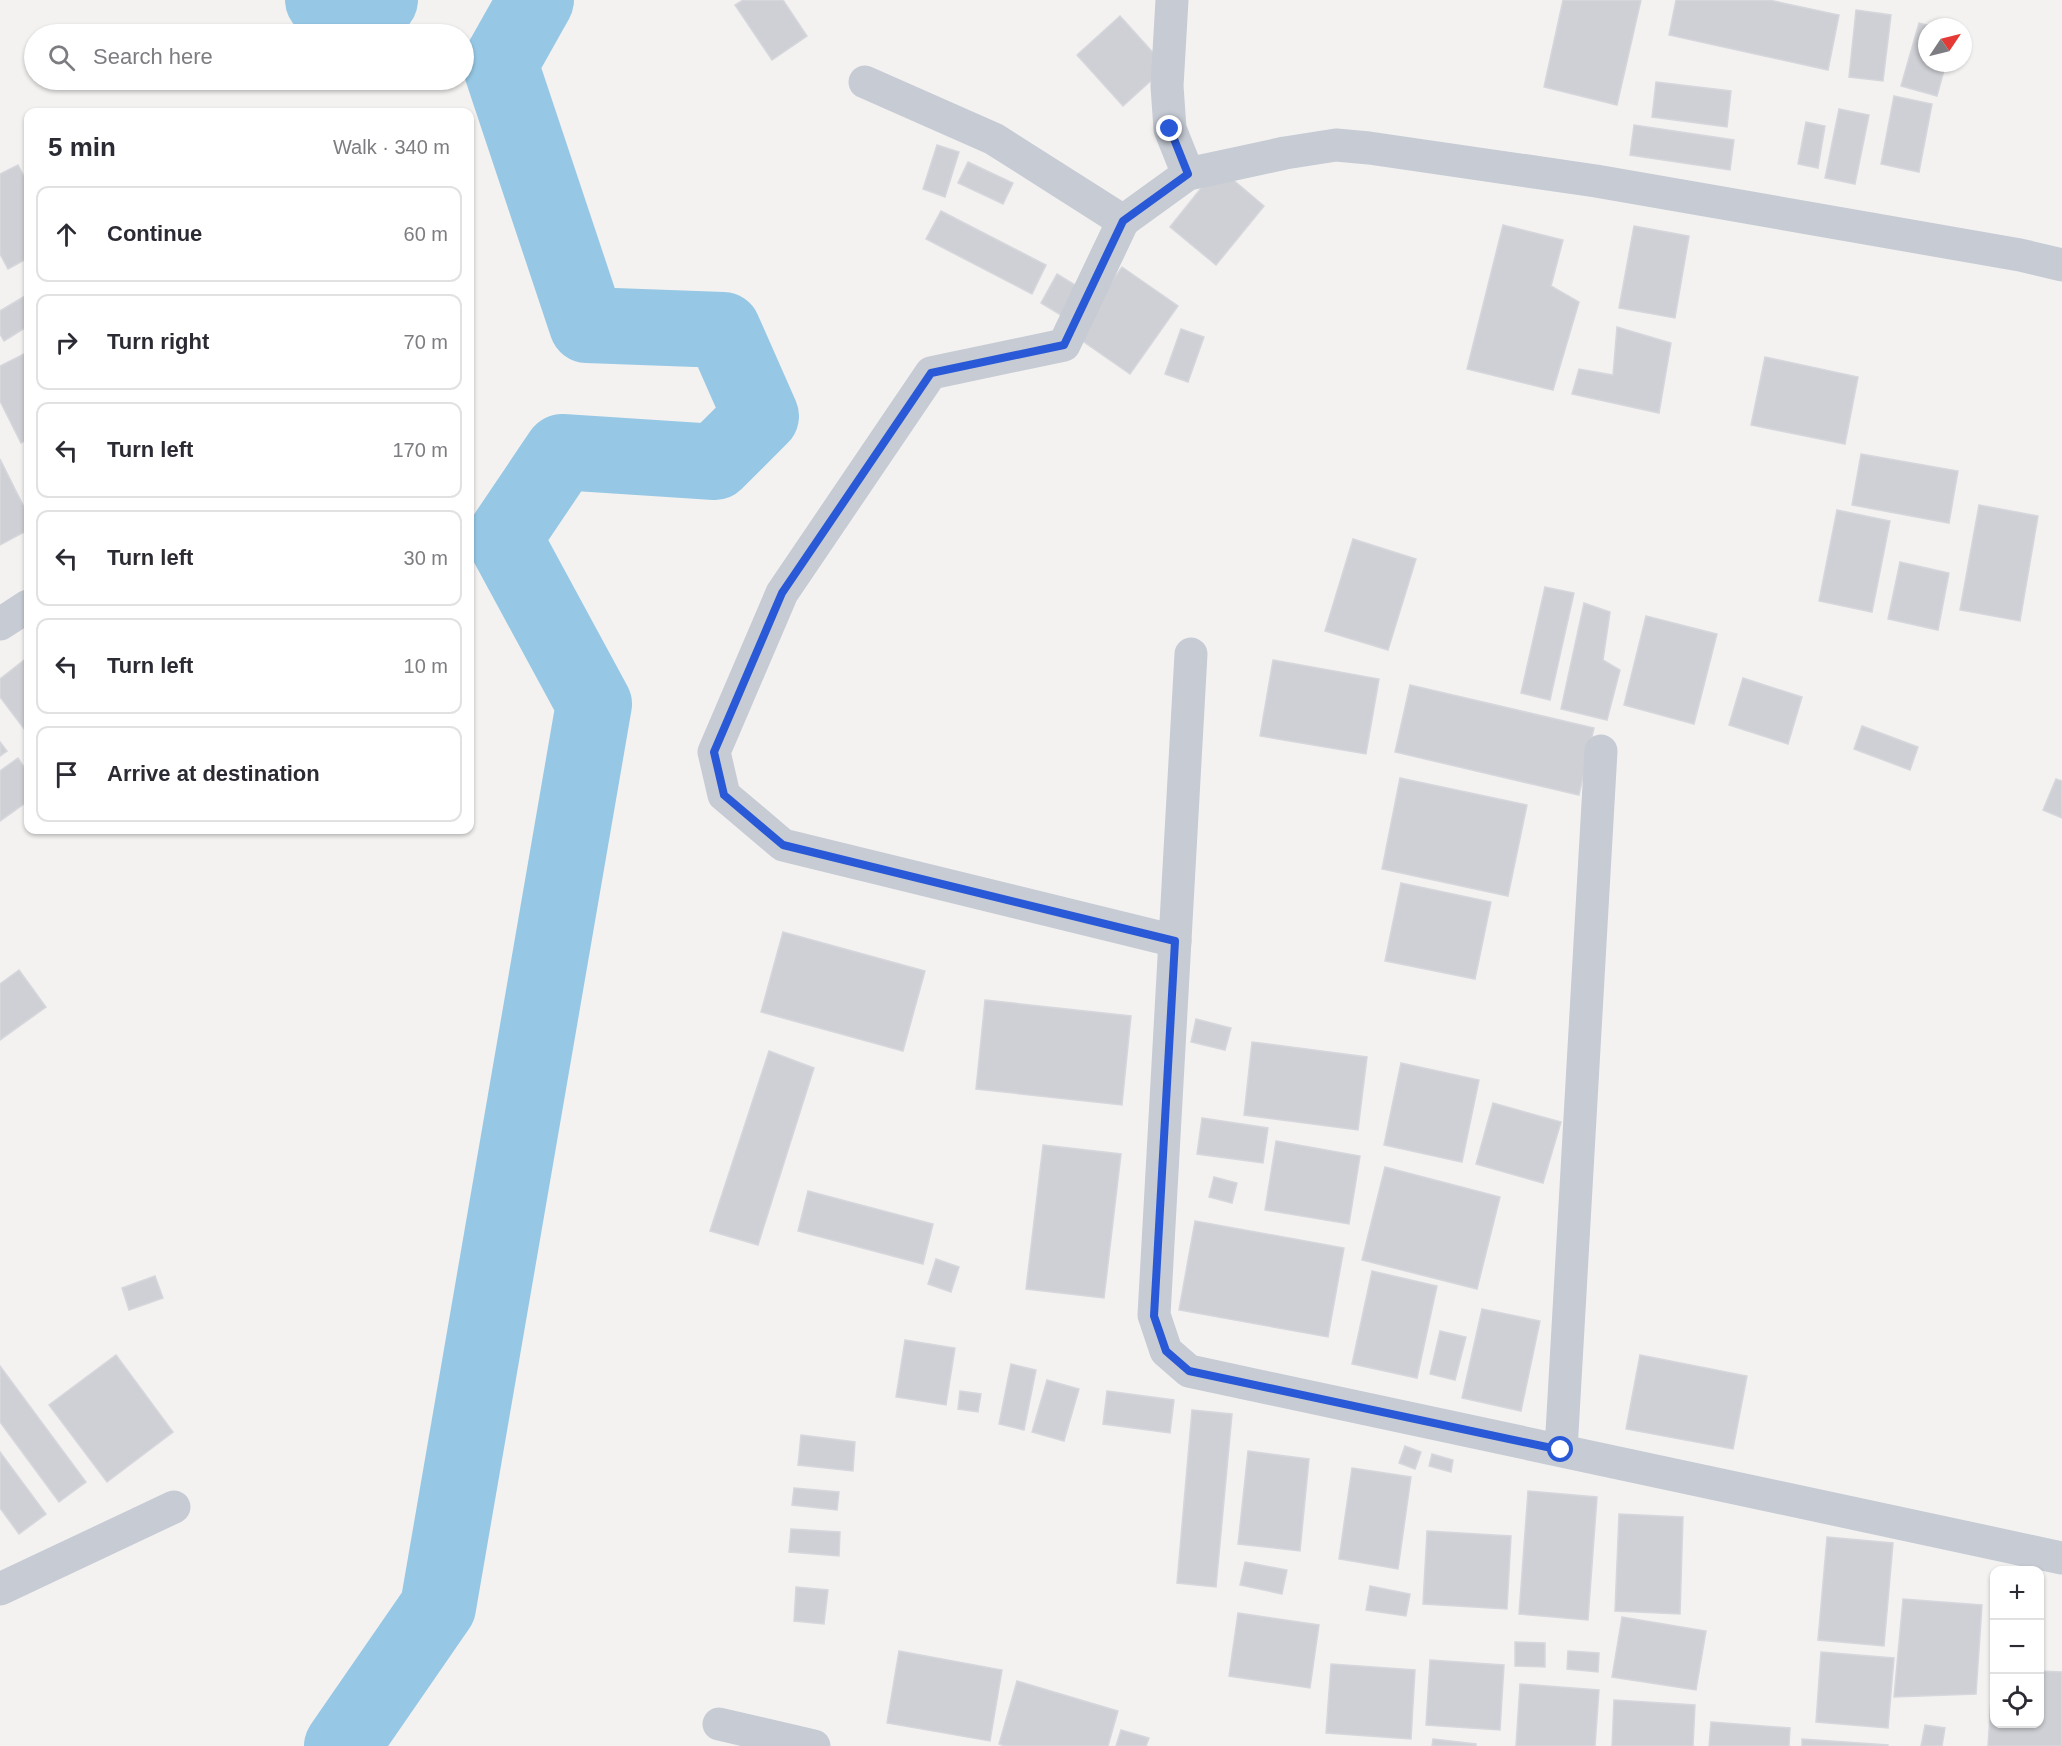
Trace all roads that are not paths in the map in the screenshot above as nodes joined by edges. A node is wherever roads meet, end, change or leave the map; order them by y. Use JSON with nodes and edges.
{"nodes":[{"id":1,"x":1172,"y":0,"type":"edge"},
{"id":2,"x":865,"y":81,"type":"dead end"},
{"id":3,"x":1188,"y":174,"type":"junction"},
{"id":4,"x":1123,"y":221,"type":"junction"},
{"id":5,"x":2062,"y":265,"type":"edge"},
{"id":6,"x":24,"y":609,"type":"edge"},
{"id":7,"x":0,"y":624,"type":"edge"},
{"id":8,"x":1191,"y":654,"type":"dead end"},
{"id":9,"x":1601,"y":751,"type":"dead end"},
{"id":10,"x":1175,"y":941,"type":"junction"},
{"id":11,"x":1561,"y":1450,"type":"junction"},
{"id":12,"x":174,"y":1507,"type":"dead end"},
{"id":13,"x":2062,"y":1558,"type":"edge"},
{"id":14,"x":0,"y":1589,"type":"edge"},
{"id":15,"x":719,"y":1724,"type":"dead end"},
{"id":16,"x":814,"y":1746,"type":"edge"}],
"edges":[{"from":1,"to":3,"type":"street"},
{"from":2,"to":4,"type":"street"},
{"from":3,"to":4,"type":"street"},
{"from":3,"to":5,"type":"street"},
{"from":4,"to":10,"type":"street"},
{"from":6,"to":7,"type":"street"},
{"from":8,"to":10,"type":"street"},
{"from":9,"to":11,"type":"street"},
{"from":10,"to":11,"type":"street"},
{"from":11,"to":13,"type":"street"},
{"from":12,"to":14,"type":"street"},
{"from":15,"to":16,"type":"street"}]}
